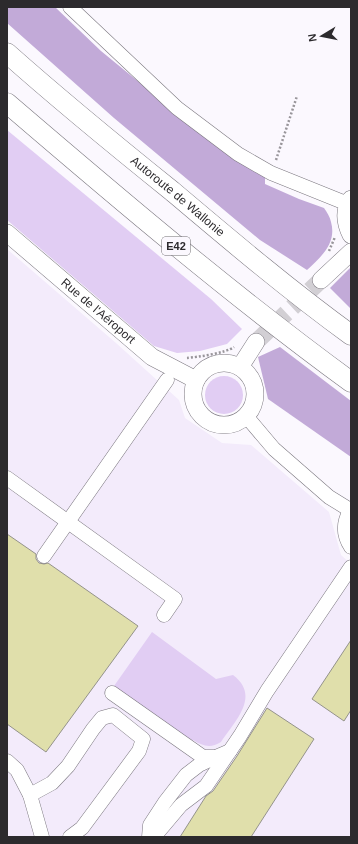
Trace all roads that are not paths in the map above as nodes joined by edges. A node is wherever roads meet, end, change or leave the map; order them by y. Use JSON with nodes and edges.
{"nodes":[{"id":1,"x":70,"y":7,"type":"edge"},
{"id":2,"x":7,"y":53,"type":"edge"},
{"id":3,"x":7,"y":103,"type":"edge"},
{"id":4,"x":350,"y":202,"type":"edge"},
{"id":5,"x":7,"y":233,"type":"edge"},
{"id":6,"x":351,"y":235,"type":"edge"},
{"id":7,"x":351,"y":252,"type":"edge"},
{"id":8,"x":321,"y":280,"type":"tunnel mouth"},
{"id":9,"x":351,"y":335,"type":"edge"},
{"id":10,"x":256,"y":342,"type":"tunnel mouth"},
{"id":11,"x":240,"y":367,"type":"junction"},
{"id":12,"x":169,"y":374,"type":"junction"},
{"id":13,"x":196,"y":380,"type":"junction"},
{"id":14,"x":351,"y":382,"type":"edge"},
{"id":15,"x":246,"y":416,"type":"junction"},
{"id":16,"x":7,"y":478,"type":"edge"},
{"id":17,"x":351,"y":510,"type":"edge"},
{"id":18,"x":68,"y":521,"type":"junction"},
{"id":19,"x":351,"y":547,"type":"edge"},
{"id":20,"x":44,"y":556,"type":"dead end"},
{"id":21,"x":351,"y":567,"type":"edge"},
{"id":22,"x":164,"y":615,"type":"dead end"},
{"id":23,"x":112,"y":693,"type":"dead end"},
{"id":24,"x":230,"y":751,"type":"junction"},
{"id":25,"x":216,"y":757,"type":"junction"},
{"id":26,"x":7,"y":761,"type":"edge"},
{"id":27,"x":30,"y":795,"type":"junction"},
{"id":28,"x":42,"y":837,"type":"edge"},
{"id":29,"x":70,"y":837,"type":"edge"},
{"id":30,"x":149,"y":837,"type":"edge"},
{"id":31,"x":154,"y":837,"type":"edge"}],
"edges":[{"from":1,"to":4,"type":"street"},
{"from":2,"to":9,"type":"highway","name":"Autoroute de Wallonie"},
{"from":3,"to":14,"type":"highway","number":"E42"},
{"from":4,"to":6,"type":"main road"},
{"from":5,"to":12,"type":"main road","name":"Rue de l'Aéroport"},
{"from":7,"to":8,"type":"main road"},
{"from":10,"to":11,"type":"main road"},
{"from":11,"to":13,"type":"main road"},
{"from":11,"to":15,"type":"main road"},
{"from":12,"to":13,"type":"main road","name":"Rue de l'Aéroport"},
{"from":12,"to":18,"type":"street"},
{"from":13,"to":15,"type":"main road"},
{"from":15,"to":17,"type":"street"},
{"from":16,"to":18,"type":"street"},
{"from":17,"to":19,"type":"street"},
{"from":18,"to":20,"type":"street"},
{"from":18,"to":22,"type":"street"},
{"from":21,"to":24,"type":"street"},
{"from":23,"to":25,"type":"street"},
{"from":24,"to":25,"type":"street"},
{"from":24,"to":31,"type":"street"},
{"from":25,"to":30,"type":"street"},
{"from":26,"to":27,"type":"street"},
{"from":27,"to":28,"type":"street"},
{"from":27,"to":29,"type":"street"}]}
